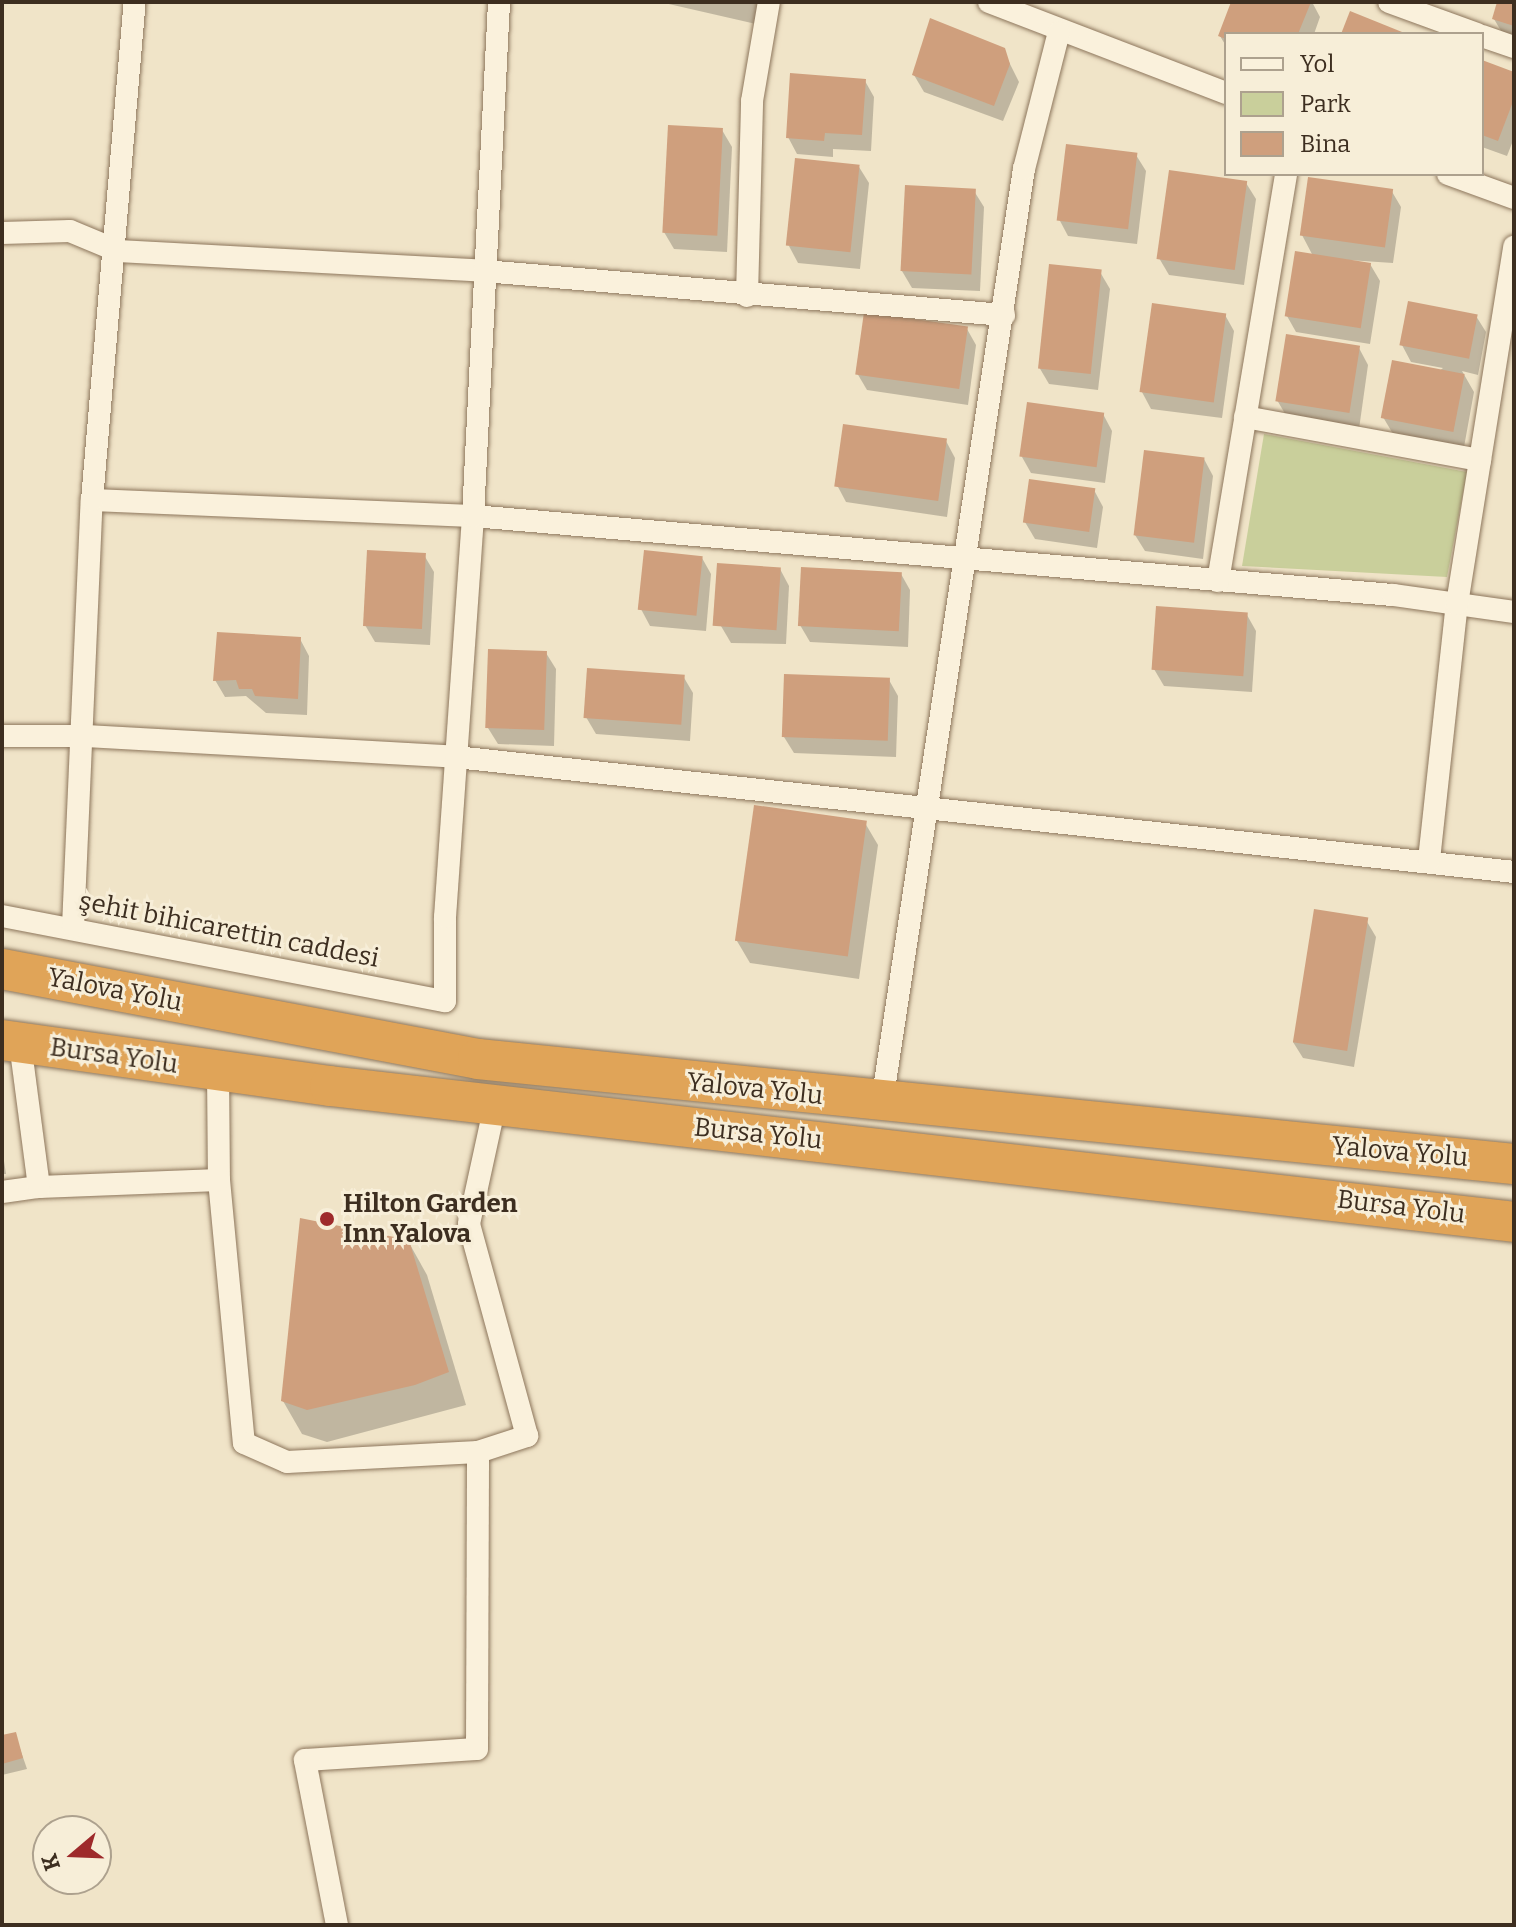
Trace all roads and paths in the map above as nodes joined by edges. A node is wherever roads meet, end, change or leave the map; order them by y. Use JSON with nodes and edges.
{"nodes":[{"id":1,"x":135,"y":2,"type":"edge"},
{"id":2,"x":499,"y":2,"type":"edge"},
{"id":3,"x":769,"y":2,"type":"edge"},
{"id":4,"x":989,"y":2,"type":"edge"},
{"id":5,"x":1389,"y":2,"type":"edge"},
{"id":6,"x":1059,"y":32,"type":"junction"},
{"id":7,"x":1472,"y":32,"type":"edge"},
{"id":8,"x":1484,"y":36,"type":"edge"},
{"id":9,"x":1514,"y":47,"type":"edge"},
{"id":10,"x":1224,"y":92,"type":"edge"},
{"id":11,"x":1286,"y":176,"type":"edge"},
{"id":12,"x":1454,"y":176,"type":"edge"},
{"id":13,"x":1514,"y":198,"type":"edge"},
{"id":14,"x":2,"y":233,"type":"edge"},
{"id":15,"x":1514,"y":247,"type":"edge"},
{"id":16,"x":118,"y":251,"type":"junction"},
{"id":17,"x":484,"y":271,"type":"junction"},
{"id":18,"x":747,"y":296,"type":"junction"},
{"id":19,"x":1004,"y":315,"type":"junction"},
{"id":20,"x":1245,"y":417,"type":"junction"},
{"id":21,"x":1480,"y":460,"type":"junction"},
{"id":22,"x":92,"y":500,"type":"junction"},
{"id":23,"x":473,"y":516,"type":"junction"},
{"id":24,"x":967,"y":560,"type":"junction"},
{"id":25,"x":1218,"y":581,"type":"junction"},
{"id":26,"x":1457,"y":604,"type":"junction"},
{"id":27,"x":1514,"y":612,"type":"edge"},
{"id":28,"x":2,"y":736,"type":"edge"},
{"id":29,"x":86,"y":736,"type":"junction"},
{"id":30,"x":456,"y":757,"type":"junction"},
{"id":31,"x":924,"y":810,"type":"junction"},
{"id":32,"x":1429,"y":860,"type":"junction"},
{"id":33,"x":1514,"y":872,"type":"edge"},
{"id":34,"x":2,"y":916,"type":"edge"},
{"id":35,"x":73,"y":927,"type":"junction"},
{"id":36,"x":2,"y":969,"type":"edge"},
{"id":37,"x":11,"y":1041,"type":"edge"},
{"id":38,"x":218,"y":1070,"type":"junction"},
{"id":39,"x":882,"y":1102,"type":"junction"},
{"id":40,"x":495,"y":1105,"type":"junction"},
{"id":41,"x":1514,"y":1164,"type":"edge"},
{"id":42,"x":219,"y":1180,"type":"junction"},
{"id":43,"x":39,"y":1187,"type":"junction"},
{"id":44,"x":2,"y":1192,"type":"edge"},
{"id":45,"x":1514,"y":1222,"type":"edge"},
{"id":46,"x":478,"y":1452,"type":"junction"},
{"id":47,"x":337,"y":1925,"type":"edge"}],
"edges":[{"from":1,"to":16,"type":"street"},
{"from":2,"to":17,"type":"street"},
{"from":3,"to":18,"type":"street"},
{"from":4,"to":6,"type":"street"},
{"from":5,"to":7,"type":"street"},
{"from":6,"to":10,"type":"street"},
{"from":6,"to":19,"type":"street"},
{"from":8,"to":9,"type":"street"},
{"from":11,"to":20,"type":"street"},
{"from":12,"to":13,"type":"street"},
{"from":14,"to":16,"type":"street"},
{"from":15,"to":21,"type":"street"},
{"from":16,"to":17,"type":"street"},
{"from":16,"to":22,"type":"street"},
{"from":17,"to":18,"type":"street"},
{"from":17,"to":23,"type":"street"},
{"from":18,"to":19,"type":"street"},
{"from":19,"to":24,"type":"street"},
{"from":20,"to":21,"type":"street"},
{"from":20,"to":25,"type":"street"},
{"from":21,"to":26,"type":"street"},
{"from":22,"to":23,"type":"street"},
{"from":22,"to":29,"type":"street"},
{"from":23,"to":24,"type":"street"},
{"from":23,"to":30,"type":"street"},
{"from":24,"to":25,"type":"street"},
{"from":24,"to":31,"type":"street"},
{"from":25,"to":26,"type":"street"},
{"from":26,"to":27,"type":"street"},
{"from":26,"to":32,"type":"street"},
{"from":28,"to":29,"type":"street"},
{"from":29,"to":30,"type":"street"},
{"from":29,"to":35,"type":"street"},
{"from":30,"to":31,"type":"street"},
{"from":30,"to":35,"type":"street","name":"şehit bihicarettin caddesi"},
{"from":31,"to":32,"type":"street"},
{"from":31,"to":39,"type":"street"},
{"from":32,"to":33,"type":"street"},
{"from":34,"to":35,"type":"street","name":"şehit bihicarettin caddesi"},
{"from":36,"to":39,"type":"highway","name":"Yalova Yolu"},
{"from":37,"to":38,"type":"highway","name":"Bursa Yolu"},
{"from":37,"to":43,"type":"street"},
{"from":38,"to":40,"type":"highway","name":"Bursa Yolu"},
{"from":38,"to":42,"type":"street"},
{"from":39,"to":41,"type":"highway","name":"Yalova Yolu"},
{"from":40,"to":45,"type":"highway","name":"Bursa Yolu"},
{"from":40,"to":46,"type":"street"},
{"from":42,"to":43,"type":"street"},
{"from":42,"to":46,"type":"street"},
{"from":43,"to":44,"type":"street"},
{"from":46,"to":47,"type":"street"}]}
